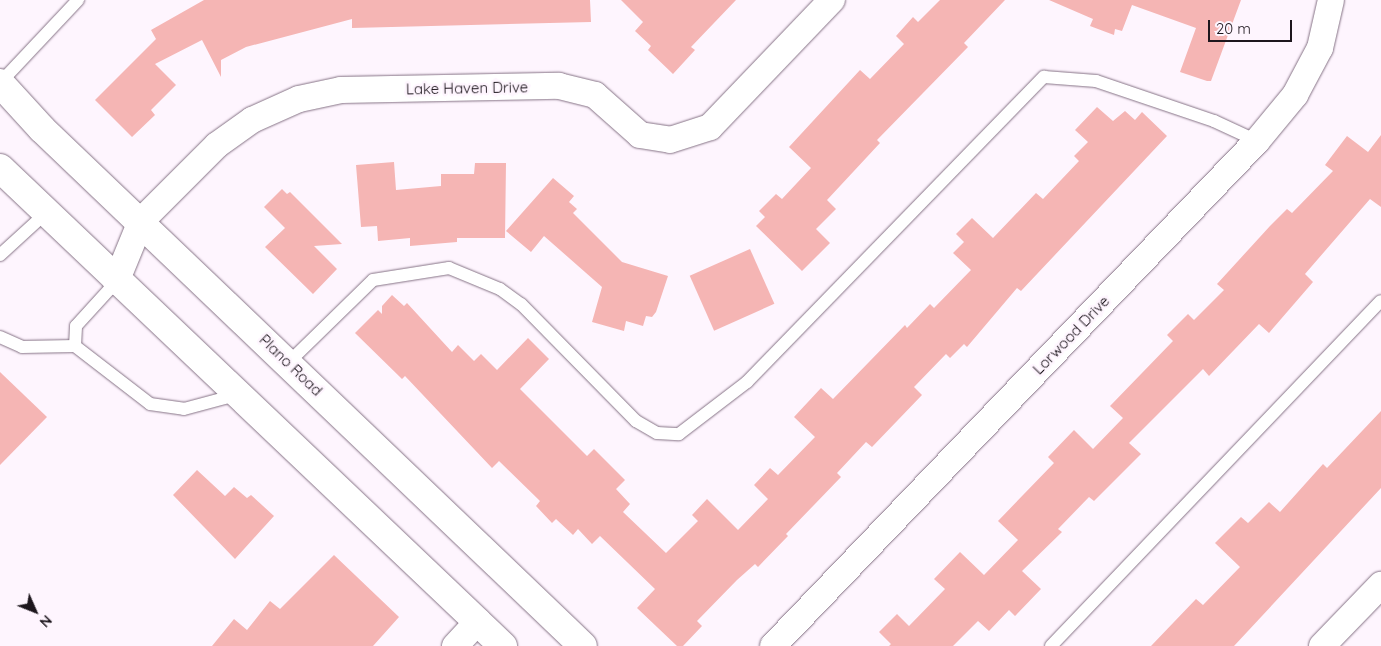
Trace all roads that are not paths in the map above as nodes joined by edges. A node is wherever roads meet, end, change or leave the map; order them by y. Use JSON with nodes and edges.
{"nodes":[{"id":1,"x":78,"y":0,"type":"edge"},
{"id":2,"x":832,"y":0,"type":"edge"},
{"id":3,"x":1331,"y":0,"type":"edge"},
{"id":4,"x":0,"y":83,"type":"edge"},
{"id":5,"x":1257,"y":141,"type":"junction"},
{"id":6,"x":0,"y":168,"type":"edge"},
{"id":7,"x":46,"y":213,"type":"junction"},
{"id":8,"x":141,"y":221,"type":"junction"},
{"id":9,"x":0,"y":255,"type":"edge"},
{"id":10,"x":116,"y":282,"type":"junction"},
{"id":11,"x":1381,"y":301,"type":"edge"},
{"id":12,"x":0,"y":337,"type":"edge"},
{"id":13,"x":75,"y":346,"type":"junction"},
{"id":14,"x":288,"y":363,"type":"junction"},
{"id":15,"x":236,"y":395,"type":"junction"},
{"id":16,"x":1381,"y":585,"type":"edge"},
{"id":17,"x":478,"y":621,"type":"junction"},
{"id":18,"x":455,"y":646,"type":"edge"},
{"id":19,"x":503,"y":646,"type":"edge"},
{"id":20,"x":583,"y":646,"type":"edge"},
{"id":21,"x":773,"y":646,"type":"edge"},
{"id":22,"x":1051,"y":646,"type":"edge"},
{"id":23,"x":1322,"y":646,"type":"edge"}],
"edges":[{"from":1,"to":4,"type":"lane"},
{"from":2,"to":8,"type":"street","name":"Lake Haven Drive"},
{"from":3,"to":5,"type":"street","name":"Lorwood Drive"},
{"from":4,"to":8,"type":"main road","name":"Plano Road"},
{"from":5,"to":14,"type":"lane"},
{"from":5,"to":21,"type":"street","name":"Lorwood Drive"},
{"from":6,"to":7,"type":"main road"},
{"from":7,"to":9,"type":"lane"},
{"from":7,"to":10,"type":"main road"},
{"from":8,"to":10,"type":"street","name":"Lake Haven Drive"},
{"from":8,"to":14,"type":"main road","name":"Plano Road"},
{"from":10,"to":13,"type":"lane"},
{"from":10,"to":15,"type":"main road"},
{"from":11,"to":22,"type":"lane"},
{"from":12,"to":13,"type":"lane"},
{"from":13,"to":15,"type":"lane"},
{"from":14,"to":20,"type":"main road","name":"Plano Road"},
{"from":15,"to":17,"type":"main road"},
{"from":16,"to":23,"type":"street"},
{"from":17,"to":18,"type":"street"},
{"from":17,"to":19,"type":"main road"}]}
